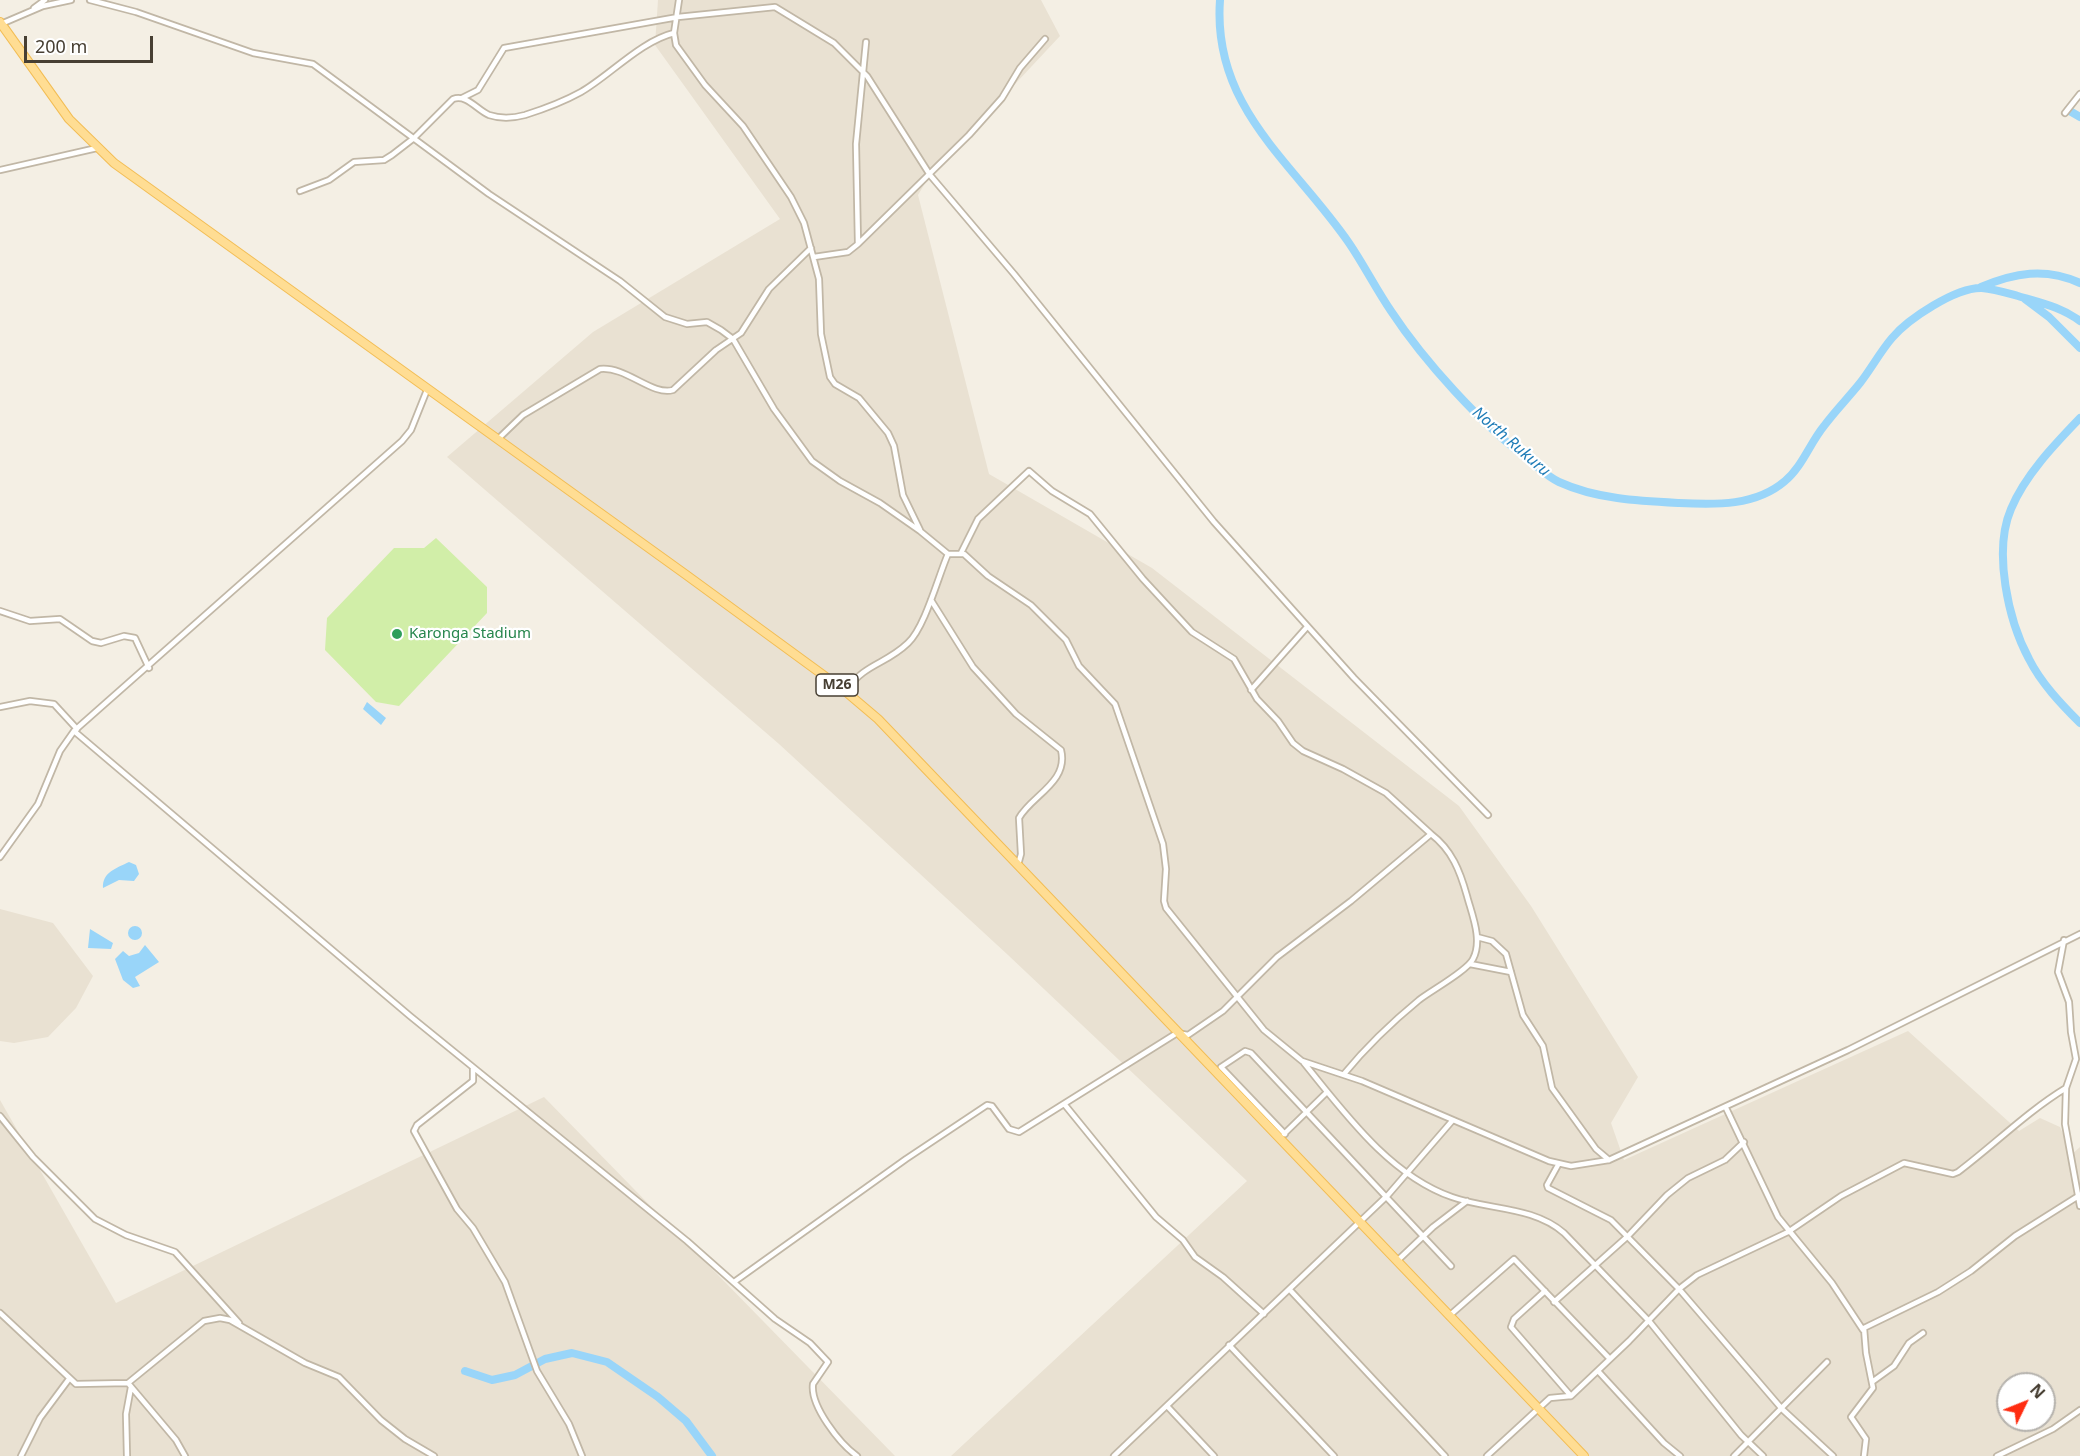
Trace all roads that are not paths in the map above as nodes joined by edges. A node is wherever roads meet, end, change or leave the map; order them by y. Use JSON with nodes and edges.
{"nodes":[{"id":1,"x":45,"y":0,"type":"edge"},
{"id":2,"x":71,"y":0,"type":"edge"},
{"id":3,"x":90,"y":0,"type":"edge"},
{"id":4,"x":679,"y":0,"type":"edge"},
{"id":5,"x":30,"y":11,"type":"junction"},
{"id":6,"x":678,"y":16,"type":"junction"},
{"id":7,"x":1,"y":23,"type":"edge"},
{"id":8,"x":674,"y":33,"type":"junction"},
{"id":9,"x":1045,"y":39,"type":"dead end"},
{"id":10,"x":866,"y":42,"type":"dead end"},
{"id":11,"x":863,"y":72,"type":"junction"},
{"id":12,"x":2080,"y":94,"type":"edge"},
{"id":13,"x":462,"y":98,"type":"junction"},
{"id":14,"x":2065,"y":113,"type":"dead end"},
{"id":15,"x":414,"y":138,"type":"junction"},
{"id":16,"x":97,"y":148,"type":"junction"},
{"id":17,"x":0,"y":170,"type":"edge"},
{"id":18,"x":930,"y":175,"type":"junction"},
{"id":19,"x":300,"y":191,"type":"dead end"},
{"id":20,"x":858,"y":244,"type":"junction"},
{"id":21,"x":811,"y":248,"type":"junction"},
{"id":22,"x":814,"y":257,"type":"junction"},
{"id":23,"x":733,"y":339,"type":"junction"},
{"id":24,"x":427,"y":390,"type":"junction"},
{"id":25,"x":498,"y":439,"type":"junction"},
{"id":26,"x":920,"y":531,"type":"junction"},
{"id":27,"x":961,"y":553,"type":"junction"},
{"id":28,"x":948,"y":554,"type":"junction"},
{"id":29,"x":931,"y":600,"type":"junction"},
{"id":30,"x":0,"y":611,"type":"edge"},
{"id":31,"x":1307,"y":627,"type":"junction"},
{"id":32,"x":148,"y":668,"type":"junction"},
{"id":33,"x":1251,"y":690,"type":"junction"},
{"id":34,"x":845,"y":691,"type":"junction"},
{"id":35,"x":0,"y":707,"type":"edge"},
{"id":36,"x":75,"y":730,"type":"junction"},
{"id":37,"x":1488,"y":815,"type":"dead end"},
{"id":38,"x":1431,"y":834,"type":"junction"},
{"id":39,"x":0,"y":857,"type":"edge"},
{"id":40,"x":1018,"y":865,"type":"junction"},
{"id":41,"x":2080,"y":934,"type":"edge"},
{"id":42,"x":1477,"y":937,"type":"junction"},
{"id":43,"x":2064,"y":940,"type":"junction"},
{"id":44,"x":1470,"y":964,"type":"junction"},
{"id":45,"x":1511,"y":972,"type":"junction"},
{"id":46,"x":1238,"y":997,"type":"junction"},
{"id":47,"x":1177,"y":1033,"type":"junction"},
{"id":48,"x":1302,"y":1061,"type":"junction"},
{"id":49,"x":473,"y":1067,"type":"junction"},
{"id":50,"x":1344,"y":1074,"type":"junction"},
{"id":51,"x":2066,"y":1088,"type":"junction"},
{"id":52,"x":1327,"y":1092,"type":"junction"},
{"id":53,"x":1065,"y":1105,"type":"junction"},
{"id":54,"x":1726,"y":1108,"type":"junction"},
{"id":55,"x":1306,"y":1112,"type":"junction"},
{"id":56,"x":0,"y":1116,"type":"edge"},
{"id":57,"x":1452,"y":1120,"type":"junction"},
{"id":58,"x":1282,"y":1137,"type":"junction"},
{"id":59,"x":1744,"y":1142,"type":"junction"},
{"id":60,"x":1609,"y":1160,"type":"junction"},
{"id":61,"x":1558,"y":1165,"type":"junction"},
{"id":62,"x":1407,"y":1174,"type":"junction"},
{"id":63,"x":2079,"y":1195,"type":"edge"},
{"id":64,"x":1388,"y":1196,"type":"junction"},
{"id":65,"x":1467,"y":1201,"type":"junction"},
{"id":66,"x":2080,"y":1206,"type":"edge"},
{"id":67,"x":1358,"y":1223,"type":"junction"},
{"id":68,"x":1788,"y":1232,"type":"junction"},
{"id":69,"x":1425,"y":1236,"type":"junction"},
{"id":70,"x":1628,"y":1236,"type":"junction"},
{"id":71,"x":1397,"y":1261,"type":"junction"},
{"id":72,"x":1594,"y":1264,"type":"junction"},
{"id":73,"x":1451,"y":1266,"type":"dead end"},
{"id":74,"x":734,"y":1282,"type":"junction"},
{"id":75,"x":1679,"y":1289,"type":"junction"},
{"id":76,"x":1290,"y":1290,"type":"junction"},
{"id":77,"x":1545,"y":1291,"type":"junction"},
{"id":78,"x":1554,"y":1302,"type":"junction"},
{"id":79,"x":0,"y":1313,"type":"edge"},
{"id":80,"x":1264,"y":1314,"type":"junction"},
{"id":81,"x":1449,"y":1316,"type":"junction"},
{"id":82,"x":1649,"y":1321,"type":"junction"},
{"id":83,"x":243,"y":1328,"type":"junction"},
{"id":84,"x":1863,"y":1330,"type":"junction"},
{"id":85,"x":1923,"y":1333,"type":"dead end"},
{"id":86,"x":1229,"y":1346,"type":"junction"},
{"id":87,"x":1610,"y":1359,"type":"junction"},
{"id":88,"x":1827,"y":1362,"type":"dead end"},
{"id":89,"x":1598,"y":1371,"type":"junction"},
{"id":90,"x":69,"y":1379,"type":"junction"},
{"id":91,"x":1872,"y":1382,"type":"junction"},
{"id":92,"x":129,"y":1385,"type":"junction"},
{"id":93,"x":1571,"y":1396,"type":"junction"},
{"id":94,"x":1167,"y":1406,"type":"junction"},
{"id":95,"x":1537,"y":1408,"type":"junction"},
{"id":96,"x":1782,"y":1409,"type":"junction"},
{"id":97,"x":2080,"y":1410,"type":"edge"},
{"id":98,"x":1748,"y":1443,"type":"junction"},
{"id":99,"x":21,"y":1456,"type":"edge"},
{"id":100,"x":127,"y":1456,"type":"edge"},
{"id":101,"x":185,"y":1456,"type":"edge"},
{"id":102,"x":434,"y":1456,"type":"edge"},
{"id":103,"x":582,"y":1456,"type":"edge"},
{"id":104,"x":857,"y":1456,"type":"edge"},
{"id":105,"x":1114,"y":1456,"type":"edge"},
{"id":106,"x":1214,"y":1456,"type":"edge"},
{"id":107,"x":1334,"y":1456,"type":"edge"},
{"id":108,"x":1445,"y":1456,"type":"edge"},
{"id":109,"x":1487,"y":1456,"type":"edge"},
{"id":110,"x":1584,"y":1456,"type":"edge"},
{"id":111,"x":1680,"y":1456,"type":"edge"},
{"id":112,"x":1734,"y":1456,"type":"edge"},
{"id":113,"x":1763,"y":1456,"type":"edge"},
{"id":114,"x":1833,"y":1456,"type":"edge"},
{"id":115,"x":1864,"y":1456,"type":"edge"},
{"id":116,"x":1997,"y":1456,"type":"edge"}],
"edges":[{"from":1,"to":5,"type":"street"},
{"from":2,"to":5,"type":"street"},
{"from":3,"to":15,"type":"street"},
{"from":4,"to":6,"type":"street"},
{"from":5,"to":7,"type":"street"},
{"from":6,"to":8,"type":"street"},
{"from":6,"to":11,"type":"street"},
{"from":6,"to":13,"type":"street"},
{"from":7,"to":16,"type":"main road","number":"M26"},
{"from":8,"to":13,"type":"street"},
{"from":8,"to":21,"type":"street"},
{"from":9,"to":18,"type":"street"},
{"from":10,"to":11,"type":"street"},
{"from":11,"to":18,"type":"street"},
{"from":11,"to":20,"type":"street"},
{"from":12,"to":14,"type":"street"},
{"from":13,"to":15,"type":"street"},
{"from":15,"to":19,"type":"street"},
{"from":15,"to":23,"type":"street"},
{"from":16,"to":17,"type":"street"},
{"from":16,"to":24,"type":"main road","number":"M26"},
{"from":18,"to":20,"type":"street"},
{"from":18,"to":31,"type":"street"},
{"from":20,"to":22,"type":"street"},
{"from":21,"to":22,"type":"street"},
{"from":21,"to":23,"type":"street"},
{"from":22,"to":26,"type":"street"},
{"from":23,"to":25,"type":"street"},
{"from":23,"to":26,"type":"street"},
{"from":24,"to":25,"type":"main road","number":"M26"},
{"from":24,"to":32,"type":"street"},
{"from":25,"to":34,"type":"main road","number":"M26"},
{"from":26,"to":28,"type":"street"},
{"from":27,"to":28,"type":"street"},
{"from":27,"to":33,"type":"street"},
{"from":27,"to":46,"type":"street"},
{"from":28,"to":29,"type":"street"},
{"from":29,"to":34,"type":"street"},
{"from":29,"to":40,"type":"street"},
{"from":30,"to":32,"type":"street"},
{"from":31,"to":33,"type":"street"},
{"from":31,"to":37,"type":"street"},
{"from":32,"to":36,"type":"street"},
{"from":33,"to":38,"type":"street"},
{"from":34,"to":40,"type":"main road","number":"M26"},
{"from":35,"to":36,"type":"street"},
{"from":36,"to":39,"type":"street"},
{"from":36,"to":49,"type":"street"},
{"from":38,"to":42,"type":"street"},
{"from":38,"to":46,"type":"street"},
{"from":40,"to":47,"type":"main road","number":"M26"},
{"from":41,"to":43,"type":"street"},
{"from":42,"to":44,"type":"street"},
{"from":42,"to":45,"type":"street"},
{"from":43,"to":51,"type":"street"},
{"from":43,"to":54,"type":"street"},
{"from":44,"to":45,"type":"street"},
{"from":44,"to":50,"type":"street"},
{"from":45,"to":60,"type":"street"},
{"from":46,"to":47,"type":"street"},
{"from":46,"to":48,"type":"street"},
{"from":47,"to":53,"type":"street"},
{"from":47,"to":58,"type":"main road","number":"M26"},
{"from":48,"to":50,"type":"street"},
{"from":48,"to":52,"type":"street"},
{"from":49,"to":74,"type":"street"},
{"from":49,"to":103,"type":"street"},
{"from":50,"to":57,"type":"street"},
{"from":51,"to":63,"type":"street"},
{"from":51,"to":68,"type":"street"},
{"from":52,"to":55,"type":"street"},
{"from":52,"to":62,"type":"street"},
{"from":53,"to":74,"type":"street"},
{"from":53,"to":80,"type":"street"},
{"from":54,"to":59,"type":"street"},
{"from":54,"to":60,"type":"street"},
{"from":55,"to":58,"type":"street"},
{"from":55,"to":58,"type":"street"},
{"from":55,"to":64,"type":"street"},
{"from":56,"to":83,"type":"street"},
{"from":57,"to":61,"type":"street"},
{"from":57,"to":62,"type":"street"},
{"from":58,"to":67,"type":"main road","number":"M26"},
{"from":59,"to":68,"type":"street"},
{"from":59,"to":70,"type":"street"},
{"from":60,"to":61,"type":"street"},
{"from":61,"to":70,"type":"street"},
{"from":62,"to":64,"type":"street"},
{"from":62,"to":65,"type":"street"},
{"from":63,"to":66,"type":"street"},
{"from":63,"to":84,"type":"street"},
{"from":64,"to":67,"type":"street"},
{"from":64,"to":69,"type":"street"},
{"from":65,"to":69,"type":"street"},
{"from":65,"to":72,"type":"street"},
{"from":67,"to":71,"type":"main road","number":"M26"},
{"from":67,"to":76,"type":"street"},
{"from":68,"to":75,"type":"street"},
{"from":68,"to":84,"type":"street"},
{"from":69,"to":71,"type":"street"},
{"from":69,"to":73,"type":"street"},
{"from":70,"to":72,"type":"street"},
{"from":70,"to":75,"type":"street"},
{"from":71,"to":81,"type":"main road","number":"M26"},
{"from":72,"to":78,"type":"street"},
{"from":72,"to":82,"type":"street"},
{"from":74,"to":104,"type":"street"},
{"from":75,"to":82,"type":"street"},
{"from":75,"to":96,"type":"street"},
{"from":76,"to":80,"type":"street"},
{"from":76,"to":108,"type":"street"},
{"from":77,"to":78,"type":"street"},
{"from":77,"to":81,"type":"street"},
{"from":77,"to":93,"type":"street"},
{"from":78,"to":87,"type":"street"},
{"from":79,"to":90,"type":"street"},
{"from":80,"to":86,"type":"street"},
{"from":81,"to":95,"type":"main road","number":"M26"},
{"from":82,"to":87,"type":"street"},
{"from":82,"to":98,"type":"street"},
{"from":83,"to":92,"type":"street"},
{"from":83,"to":102,"type":"street"},
{"from":84,"to":91,"type":"street"},
{"from":85,"to":91,"type":"street"},
{"from":86,"to":94,"type":"street"},
{"from":86,"to":107,"type":"street"},
{"from":87,"to":89,"type":"street"},
{"from":88,"to":96,"type":"street"},
{"from":89,"to":93,"type":"street"},
{"from":89,"to":111,"type":"street"},
{"from":90,"to":92,"type":"street"},
{"from":90,"to":99,"type":"street"},
{"from":91,"to":115,"type":"street"},
{"from":92,"to":100,"type":"street"},
{"from":92,"to":101,"type":"street"},
{"from":93,"to":95,"type":"street"},
{"from":94,"to":105,"type":"street"},
{"from":94,"to":106,"type":"street"},
{"from":95,"to":109,"type":"street"},
{"from":95,"to":110,"type":"main road","number":"M26"},
{"from":96,"to":98,"type":"street"},
{"from":96,"to":114,"type":"street"},
{"from":97,"to":116,"type":"street"},
{"from":98,"to":112,"type":"street"},
{"from":98,"to":113,"type":"street"}]}
